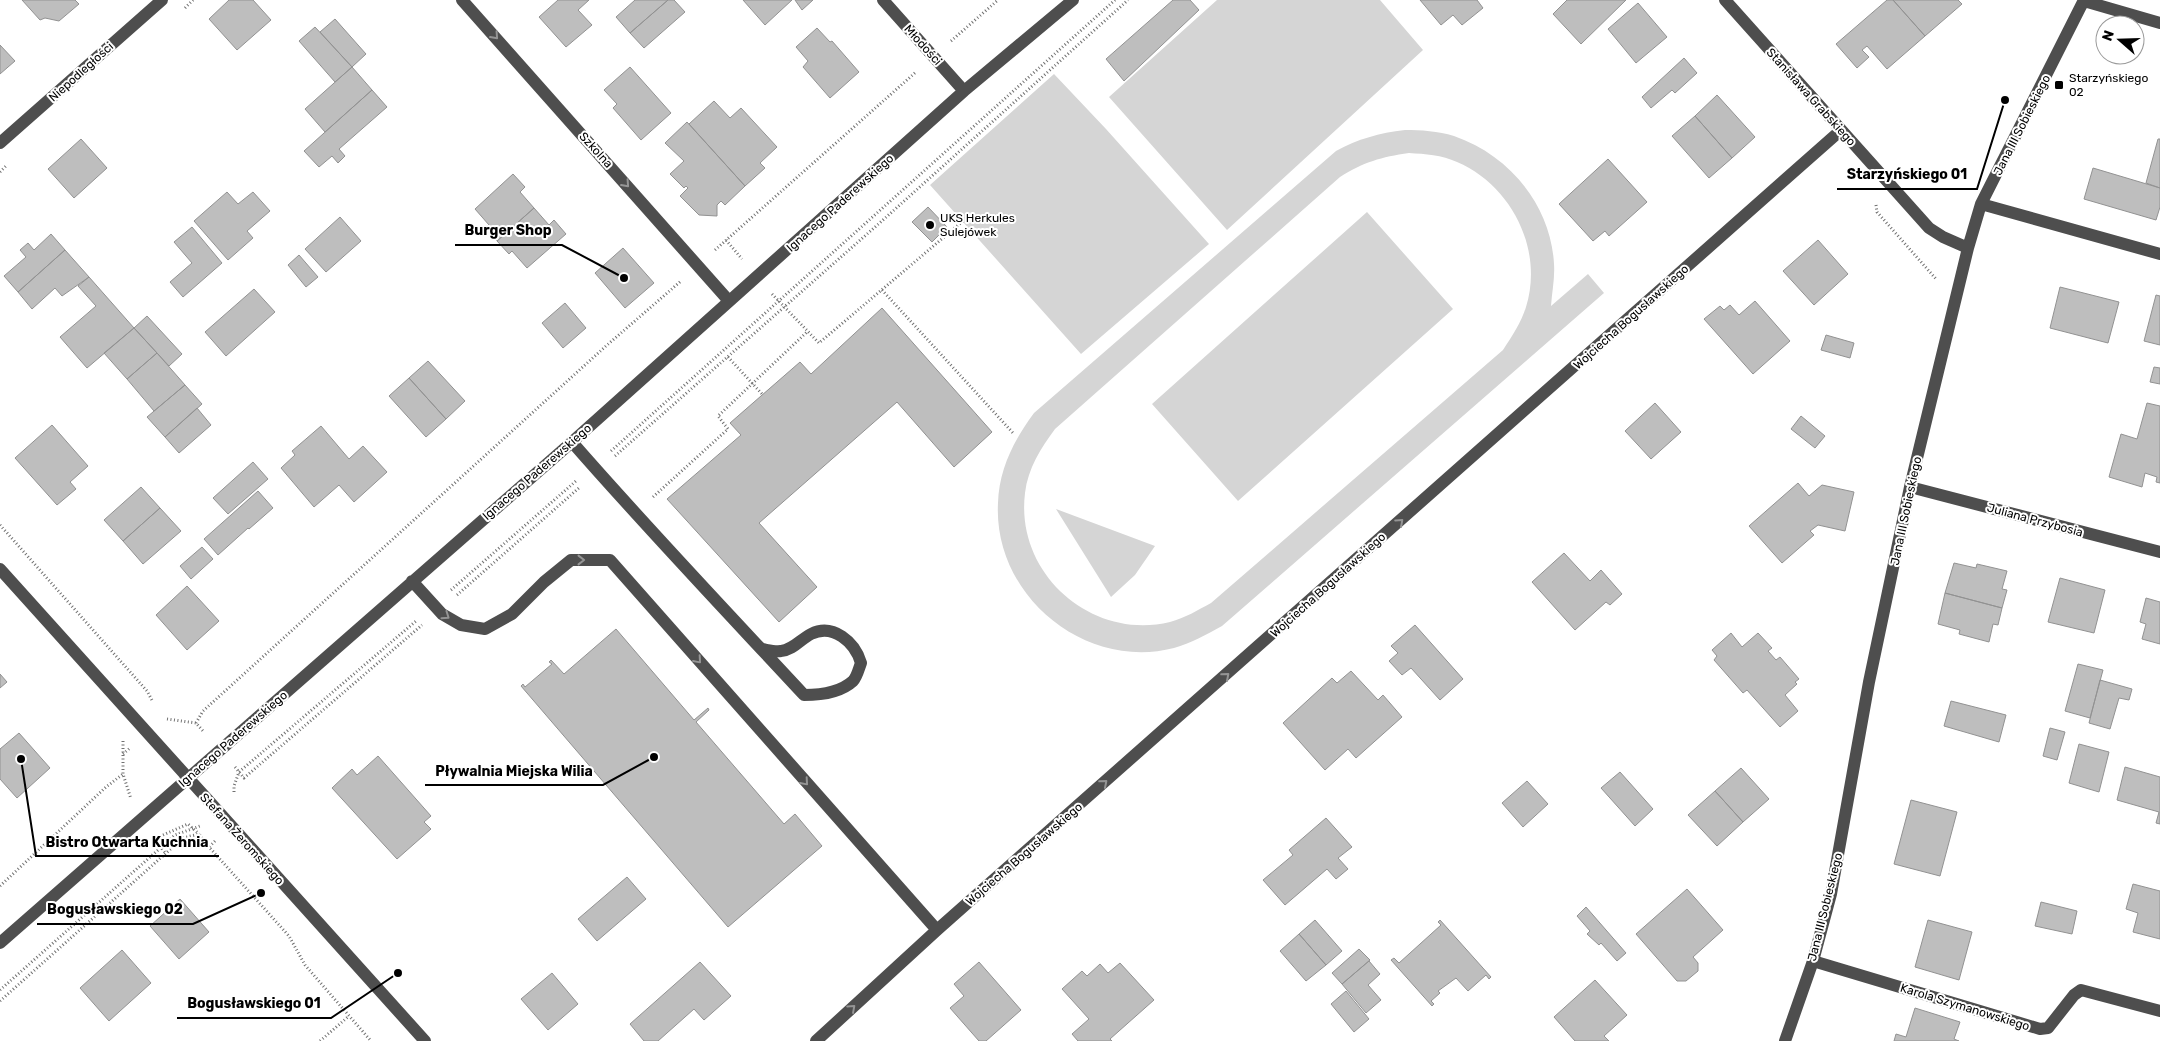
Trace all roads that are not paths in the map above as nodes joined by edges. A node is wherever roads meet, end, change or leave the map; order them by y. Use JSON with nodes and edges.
{"nodes":[{"id":1,"x":162,"y":0,"type":"edge"},
{"id":2,"x":462,"y":0,"type":"edge"},
{"id":3,"x":883,"y":0,"type":"edge"},
{"id":4,"x":1073,"y":0,"type":"edge"},
{"id":5,"x":1725,"y":0,"type":"edge"},
{"id":6,"x":2084,"y":0,"type":"edge"},
{"id":7,"x":2160,"y":23,"type":"edge"},
{"id":8,"x":964,"y":91,"type":"junction"},
{"id":9,"x":1840,"y":130,"type":"junction"},
{"id":10,"x":0,"y":144,"type":"edge"},
{"id":11,"x":1982,"y":204,"type":"junction"},
{"id":12,"x":1968,"y":248,"type":"junction"},
{"id":13,"x":2160,"y":254,"type":"edge"},
{"id":14,"x":730,"y":301,"type":"junction"},
{"id":15,"x":572,"y":442,"type":"junction"},
{"id":16,"x":1910,"y":487,"type":"junction"},
{"id":17,"x":2160,"y":552,"type":"edge"},
{"id":18,"x":0,"y":569,"type":"edge"},
{"id":19,"x":412,"y":582,"type":"junction"},
{"id":20,"x":762,"y":649,"type":"junction"},
{"id":21,"x":188,"y":778,"type":"junction"},
{"id":22,"x":937,"y":930,"type":"junction"},
{"id":23,"x":0,"y":943,"type":"edge"},
{"id":24,"x":1813,"y":961,"type":"junction"},
{"id":25,"x":2160,"y":1011,"type":"edge"},
{"id":26,"x":425,"y":1041,"type":"edge"},
{"id":27,"x":816,"y":1041,"type":"edge"},
{"id":28,"x":1786,"y":1041,"type":"edge"}],
"edges":[{"from":1,"to":10,"type":"street","name":"Niepodległości"},
{"from":2,"to":14,"type":"street","name":"Szkolna","one_way":true},
{"from":3,"to":8,"type":"street","name":"Młodości"},
{"from":4,"to":8,"type":"street","name":"Ignacego Paderewskiego"},
{"from":5,"to":9,"type":"street","name":"Stanisława Grabskiego"},
{"from":6,"to":7,"type":"street"},
{"from":6,"to":11,"type":"street","name":"Jana III Sobieskiego"},
{"from":8,"to":14,"type":"street","name":"Ignacego Paderewskiego"},
{"from":9,"to":12,"type":"street","name":"Stanisława Grabskiego"},
{"from":22,"to":9,"type":"street","name":"Wojciecha Bogusławskiego","one_way":true},
{"from":11,"to":12,"type":"street","name":"Jana III Sobieskiego"},
{"from":11,"to":13,"type":"street"},
{"from":12,"to":16,"type":"street","name":"Jana III Sobieskiego"},
{"from":14,"to":15,"type":"street","name":"Ignacego Paderewskiego"},
{"from":15,"to":19,"type":"street","name":"Ignacego Paderewskiego"},
{"from":15,"to":20,"type":"street"},
{"from":16,"to":17,"type":"street","name":"Juliana Przybosia"},
{"from":16,"to":24,"type":"street","name":"Jana III Sobieskiego"},
{"from":18,"to":21,"type":"street","name":"Stefana Żeromskiego"},
{"from":19,"to":21,"type":"street","name":"Ignacego Paderewskiego"},
{"from":19,"to":22,"type":"street","one_way":true},
{"from":20,"to":20,"type":"street"},
{"from":21,"to":23,"type":"street","name":"Ignacego Paderewskiego"},
{"from":21,"to":26,"type":"street","name":"Stefana Żeromskiego"},
{"from":27,"to":22,"type":"street","name":"Wojciecha Bogusławskiego","one_way":true},
{"from":24,"to":25,"type":"street","name":"Karola Szymanowskiego"},
{"from":24,"to":28,"type":"street","name":"Jana III Sobieskiego"}]}
